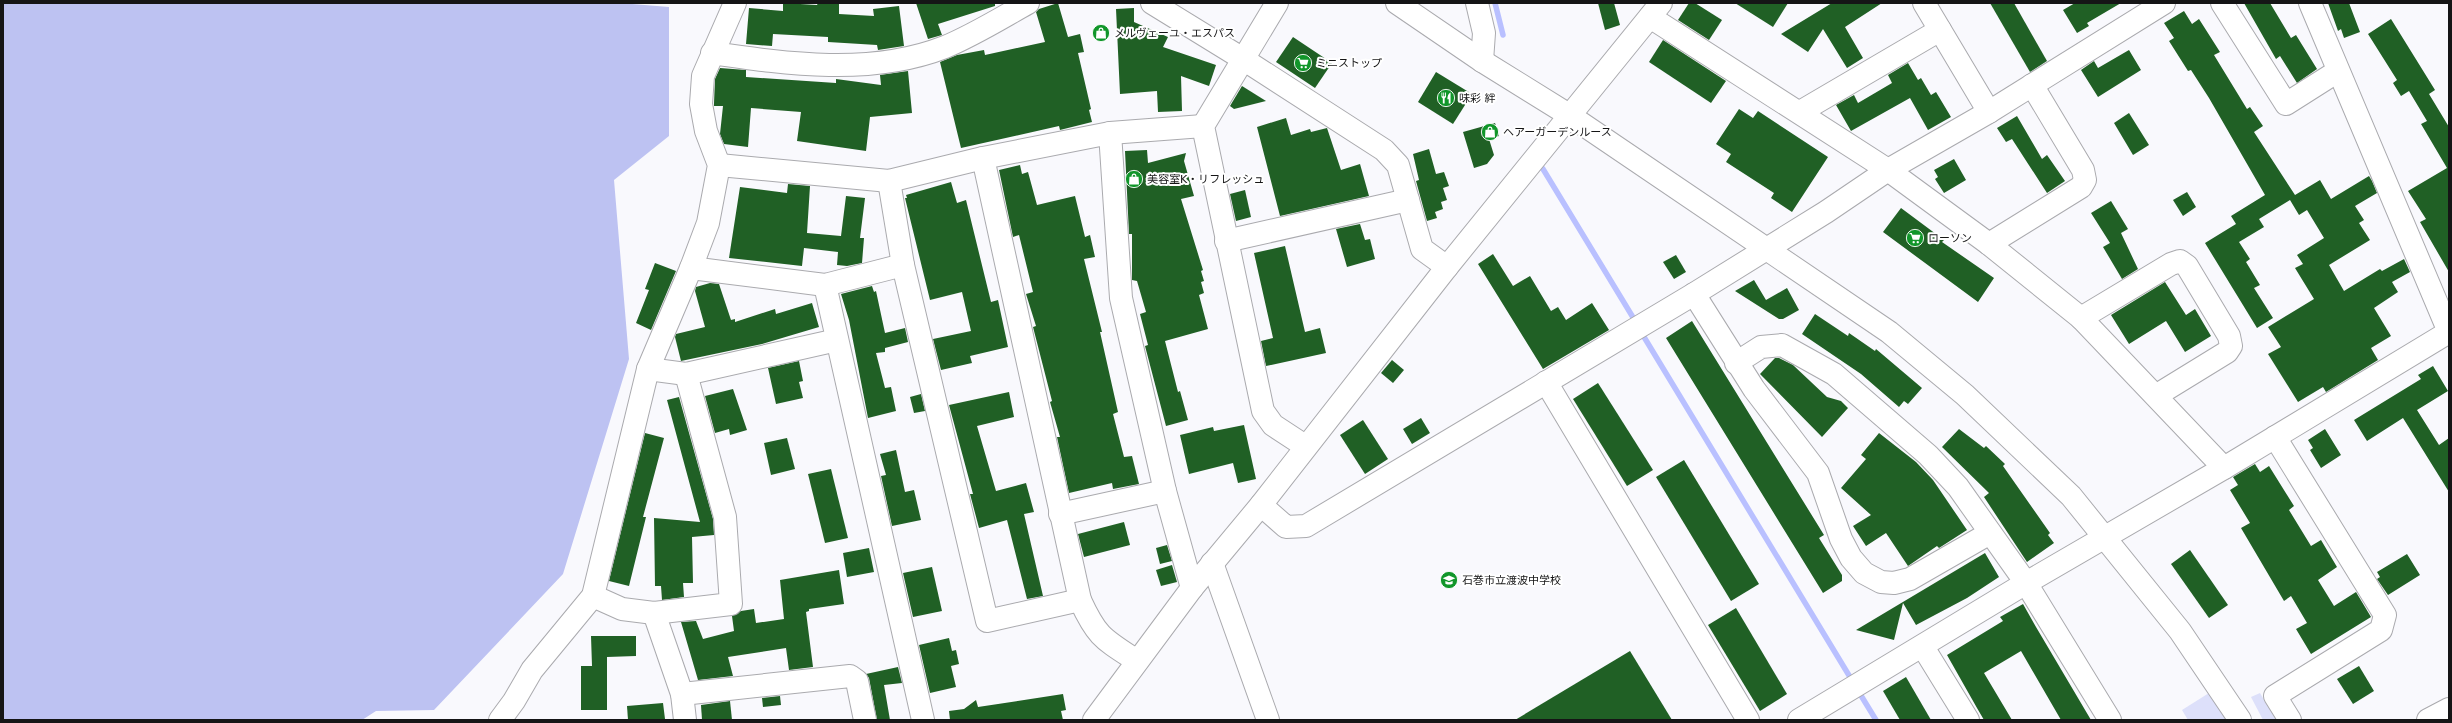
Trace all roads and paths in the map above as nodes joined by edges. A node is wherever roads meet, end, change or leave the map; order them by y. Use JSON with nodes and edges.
{"nodes":[{"id":1,"x":735,"y":3,"type":"edge"},
{"id":2,"x":1028,"y":3,"type":"edge"},
{"id":3,"x":1152,"y":3,"type":"edge"},
{"id":4,"x":1277,"y":3,"type":"edge"},
{"id":5,"x":1397,"y":3,"type":"edge"},
{"id":6,"x":1476,"y":3,"type":"edge"},
{"id":7,"x":1924,"y":3,"type":"edge"},
{"id":8,"x":2164,"y":3,"type":"edge"},
{"id":9,"x":2222,"y":3,"type":"edge"},
{"id":10,"x":2310,"y":3,"type":"edge"},
{"id":11,"x":1655,"y":10,"type":"edge"},
{"id":12,"x":1940,"y":30,"type":"junction"},
{"id":13,"x":712,"y":53,"type":"junction"},
{"id":14,"x":1243,"y":59,"type":"junction"},
{"id":15,"x":1482,"y":61,"type":"junction"},
{"id":16,"x":2338,"y":71,"type":"junction"},
{"id":17,"x":2032,"y":85,"type":"junction"},
{"id":18,"x":1800,"y":112,"type":"junction"},
{"id":19,"x":1989,"y":112,"type":"junction"},
{"id":20,"x":1569,"y":114,"type":"junction"},
{"id":21,"x":1203,"y":126,"type":"junction"},
{"id":22,"x":1110,"y":133,"type":"junction"},
{"id":23,"x":983,"y":158,"type":"junction"},
{"id":24,"x":719,"y":165,"type":"junction"},
{"id":25,"x":1888,"y":170,"type":"junction"},
{"id":26,"x":889,"y":181,"type":"junction"},
{"id":27,"x":1408,"y":200,"type":"junction"},
{"id":28,"x":1226,"y":241,"type":"junction"},
{"id":29,"x":1989,"y":244,"type":"junction"},
{"id":30,"x":1767,"y":248,"type":"junction"},
{"id":31,"x":904,"y":265,"type":"junction"},
{"id":32,"x":1447,"y":267,"type":"junction"},
{"id":33,"x":691,"y":268,"type":"junction"},
{"id":34,"x":825,"y":285,"type":"junction"},
{"id":35,"x":1694,"y":294,"type":"junction"},
{"id":36,"x":2081,"y":318,"type":"junction"},
{"id":37,"x":2449,"y":332,"type":"edge"},
{"id":38,"x":837,"y":340,"type":"junction"},
{"id":39,"x":1736,"y":363,"type":"junction"},
{"id":40,"x":648,"y":369,"type":"junction"},
{"id":41,"x":686,"y":374,"type":"junction"},
{"id":42,"x":1546,"y":382,"type":"junction"},
{"id":43,"x":2157,"y":395,"type":"junction"},
{"id":44,"x":2275,"y":437,"type":"junction"},
{"id":45,"x":1305,"y":446,"type":"junction"},
{"id":46,"x":2224,"y":468,"type":"junction"},
{"id":47,"x":1165,"y":491,"type":"junction"},
{"id":48,"x":1261,"y":505,"type":"junction"},
{"id":49,"x":1060,"y":514,"type":"junction"},
{"id":50,"x":1990,"y":533,"type":"junction"},
{"id":51,"x":2106,"y":538,"type":"junction"},
{"id":52,"x":1212,"y":563,"type":"junction"},
{"id":53,"x":2026,"y":583,"type":"junction"},
{"id":54,"x":1192,"y":588,"type":"junction"},
{"id":55,"x":593,"y":596,"type":"junction"},
{"id":56,"x":1080,"y":600,"type":"junction"},
{"id":57,"x":654,"y":613,"type":"junction"},
{"id":58,"x":1923,"y":647,"type":"junction"},
{"id":59,"x":1136,"y":661,"type":"junction"},
{"id":60,"x":682,"y":694,"type":"junction"},
{"id":61,"x":2449,"y":709,"type":"edge"},
{"id":62,"x":517,"y":711,"type":"edge"},
{"id":63,"x":500,"y":720,"type":"edge"},
{"id":64,"x":685,"y":720,"type":"edge"},
{"id":65,"x":865,"y":720,"type":"edge"},
{"id":66,"x":923,"y":720,"type":"edge"},
{"id":67,"x":1094,"y":720,"type":"edge"},
{"id":68,"x":1268,"y":720,"type":"edge"},
{"id":69,"x":1748,"y":720,"type":"edge"},
{"id":70,"x":1799,"y":720,"type":"edge"},
{"id":71,"x":1968,"y":720,"type":"edge"},
{"id":72,"x":2110,"y":720,"type":"edge"},
{"id":73,"x":2240,"y":720,"type":"edge"},
{"id":74,"x":2290,"y":720,"type":"edge"},
{"id":75,"x":2428,"y":720,"type":"edge"}],
"edges":[{"from":1,"to":13,"type":"street"},
{"from":2,"to":13,"type":"street"},
{"from":3,"to":14,"type":"street"},
{"from":4,"to":14,"type":"street"},
{"from":5,"to":15,"type":"street"},
{"from":6,"to":15,"type":"street"},
{"from":7,"to":12,"type":"street"},
{"from":8,"to":17,"type":"street"},
{"from":9,"to":16,"type":"street"},
{"from":10,"to":16,"type":"street"},
{"from":11,"to":18,"type":"street"},
{"from":11,"to":20,"type":"street"},
{"from":12,"to":18,"type":"street"},
{"from":12,"to":19,"type":"street"},
{"from":13,"to":24,"type":"street"},
{"from":14,"to":21,"type":"street"},
{"from":14,"to":27,"type":"street"},
{"from":15,"to":20,"type":"street"},
{"from":16,"to":37,"type":"street"},
{"from":17,"to":19,"type":"street"},
{"from":17,"to":29,"type":"street"},
{"from":18,"to":25,"type":"street"},
{"from":19,"to":25,"type":"street"},
{"from":20,"to":30,"type":"street"},
{"from":20,"to":32,"type":"street"},
{"from":21,"to":22,"type":"street"},
{"from":21,"to":28,"type":"street"},
{"from":22,"to":23,"type":"street"},
{"from":22,"to":47,"type":"street"},
{"from":23,"to":26,"type":"street"},
{"from":23,"to":49,"type":"street"},
{"from":24,"to":26,"type":"street"},
{"from":24,"to":33,"type":"street"},
{"from":25,"to":29,"type":"street"},
{"from":25,"to":30,"type":"street"},
{"from":26,"to":31,"type":"street"},
{"from":27,"to":28,"type":"street"},
{"from":27,"to":32,"type":"street"},
{"from":28,"to":45,"type":"street"},
{"from":29,"to":36,"type":"street"},
{"from":30,"to":35,"type":"street"},
{"from":30,"to":51,"type":"street"},
{"from":31,"to":34,"type":"street"},
{"from":31,"to":56,"type":"street"},
{"from":32,"to":45,"type":"street"},
{"from":33,"to":34,"type":"street"},
{"from":33,"to":40,"type":"street"},
{"from":34,"to":38,"type":"street"},
{"from":35,"to":39,"type":"street"},
{"from":35,"to":42,"type":"street"},
{"from":36,"to":43,"type":"street"},
{"from":36,"to":43,"type":"street"},
{"from":37,"to":44,"type":"street"},
{"from":38,"to":41,"type":"street"},
{"from":38,"to":66,"type":"street"},
{"from":39,"to":50,"type":"street"},
{"from":39,"to":50,"type":"street"},
{"from":40,"to":41,"type":"street"},
{"from":40,"to":55,"type":"street"},
{"from":41,"to":57,"type":"street"},
{"from":42,"to":48,"type":"street"},
{"from":42,"to":69,"type":"street"},
{"from":43,"to":46,"type":"street"},
{"from":44,"to":46,"type":"street"},
{"from":44,"to":74,"type":"street"},
{"from":45,"to":48,"type":"street"},
{"from":46,"to":51,"type":"street"},
{"from":47,"to":49,"type":"street"},
{"from":47,"to":54,"type":"street"},
{"from":48,"to":52,"type":"street"},
{"from":49,"to":56,"type":"street"},
{"from":50,"to":53,"type":"street"},
{"from":51,"to":53,"type":"street"},
{"from":51,"to":73,"type":"street"},
{"from":52,"to":54,"type":"street"},
{"from":52,"to":68,"type":"street"},
{"from":53,"to":58,"type":"street"},
{"from":53,"to":72,"type":"street"},
{"from":54,"to":59,"type":"street"},
{"from":55,"to":57,"type":"street"},
{"from":55,"to":62,"type":"street"},
{"from":56,"to":59,"type":"street"},
{"from":57,"to":60,"type":"street"},
{"from":58,"to":70,"type":"street"},
{"from":58,"to":71,"type":"street"},
{"from":59,"to":67,"type":"street"},
{"from":60,"to":64,"type":"street"},
{"from":60,"to":65,"type":"street"},
{"from":61,"to":75,"type":"street"},
{"from":62,"to":63,"type":"street"}]}
